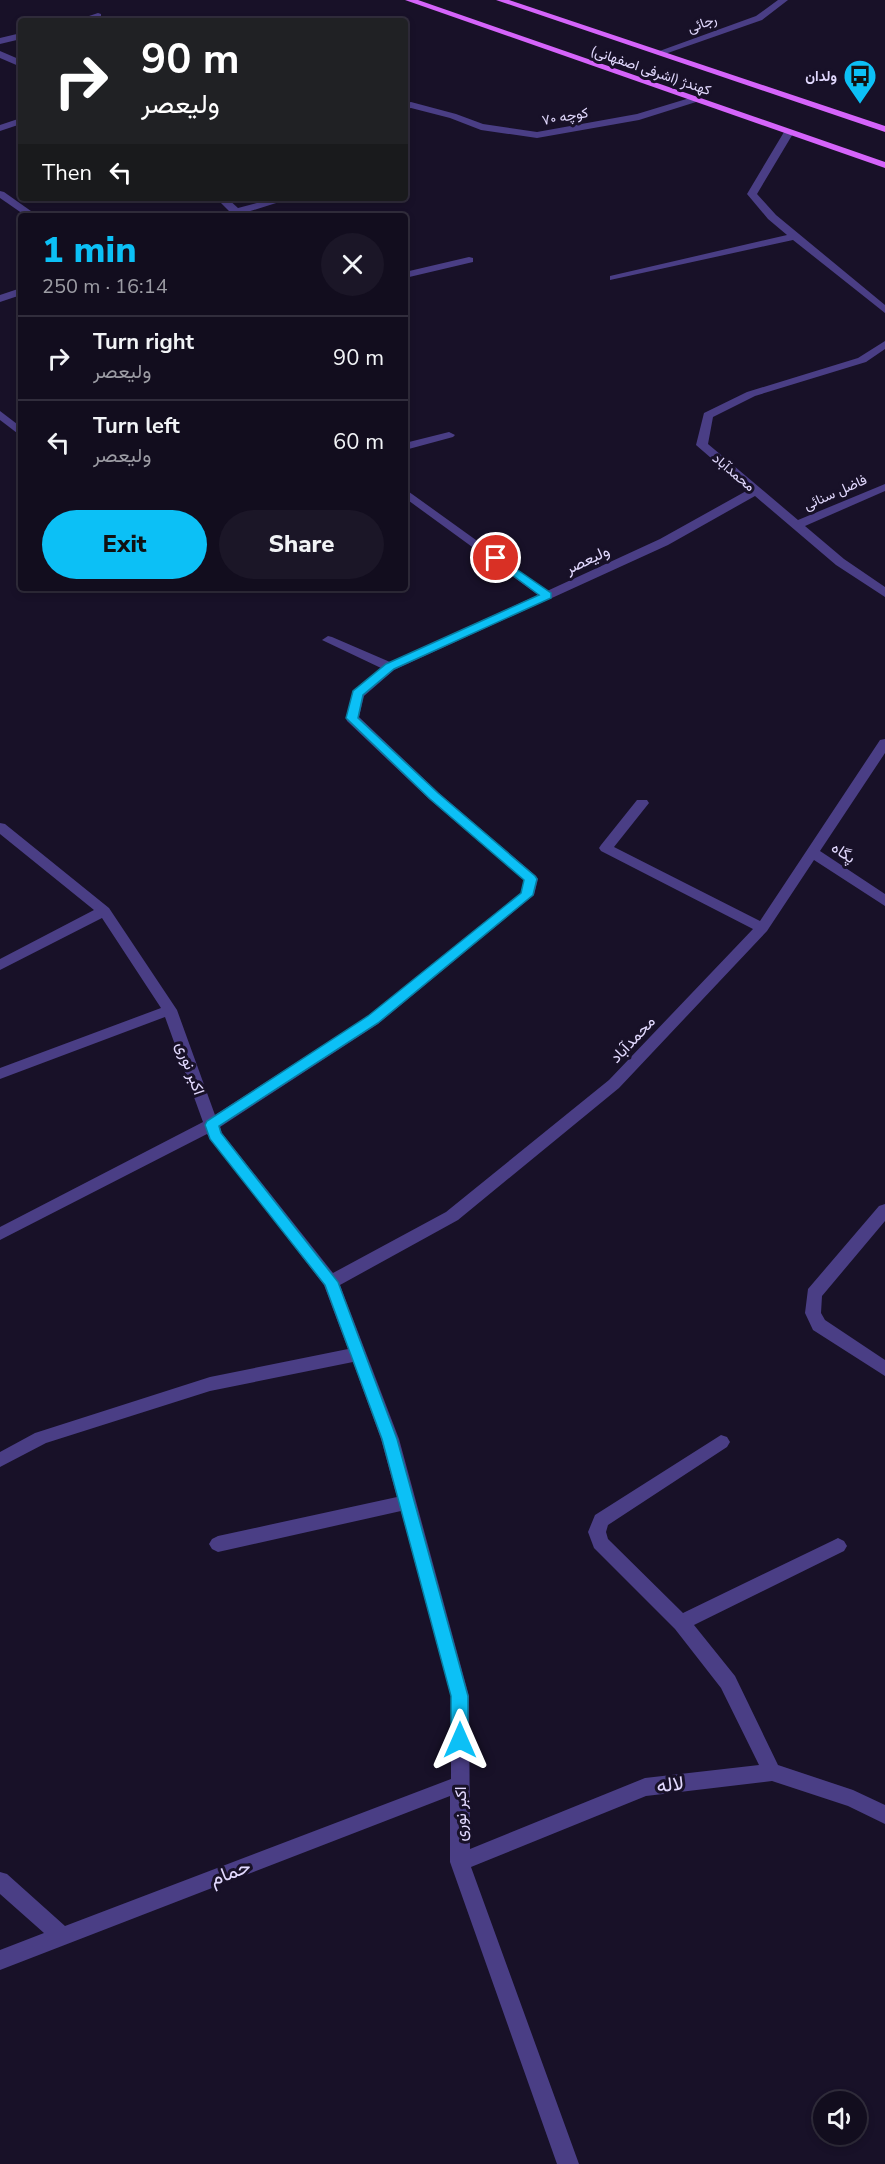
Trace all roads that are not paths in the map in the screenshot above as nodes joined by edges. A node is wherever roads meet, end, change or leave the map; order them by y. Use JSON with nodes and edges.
{"nodes":[{"id":1,"x":409,"y":0,"type":"edge"},
{"id":2,"x":500,"y":0,"type":"edge"},
{"id":3,"x":784,"y":0,"type":"edge"},
{"id":4,"x":98,"y":16,"type":"dead end"},
{"id":5,"x":90,"y":18,"type":"edge"},
{"id":6,"x":18,"y":37,"type":"edge"},
{"id":7,"x":0,"y":41,"type":"edge"},
{"id":8,"x":659,"y":53,"type":"junction"},
{"id":9,"x":0,"y":54,"type":"edge"},
{"id":10,"x":18,"y":63,"type":"edge"},
{"id":11,"x":693,"y":100,"type":"junction"},
{"id":12,"x":408,"y":106,"type":"edge"},
{"id":13,"x":18,"y":123,"type":"edge"},
{"id":14,"x":0,"y":128,"type":"edge"},
{"id":15,"x":885,"y":129,"type":"edge"},
{"id":16,"x":789,"y":132,"type":"junction"},
{"id":17,"x":885,"y":165,"type":"edge"},
{"id":18,"x":0,"y":194,"type":"edge"},
{"id":19,"x":224,"y":201,"type":"edge"},
{"id":20,"x":277,"y":201,"type":"edge"},
{"id":21,"x":28,"y":213,"type":"edge"},
{"id":22,"x":238,"y":213,"type":"edge"},
{"id":23,"x":795,"y":236,"type":"junction"},
{"id":24,"x":470,"y":260,"type":"dead end"},
{"id":25,"x":408,"y":274,"type":"edge"},
{"id":26,"x":614,"y":278,"type":"dead end"},
{"id":27,"x":18,"y":292,"type":"edge"},
{"id":28,"x":0,"y":299,"type":"edge"},
{"id":29,"x":885,"y":310,"type":"edge"},
{"id":30,"x":885,"y":344,"type":"edge"},
{"id":31,"x":0,"y":414,"type":"edge"},
{"id":32,"x":18,"y":430,"type":"edge"},
{"id":33,"x":449,"y":435,"type":"dead end"},
{"id":34,"x":408,"y":446,"type":"edge"},
{"id":35,"x":885,"y":487,"type":"edge"},
{"id":36,"x":756,"y":490,"type":"junction"},
{"id":37,"x":408,"y":495,"type":"edge"},
{"id":38,"x":797,"y":525,"type":"junction"},
{"id":39,"x":885,"y":593,"type":"edge"},
{"id":40,"x":547,"y":596,"type":"junction"},
{"id":41,"x":328,"y":640,"type":"dead end"},
{"id":42,"x":390,"y":667,"type":"junction"},
{"id":43,"x":885,"y":745,"type":"edge"},
{"id":44,"x":642,"y":802,"type":"dead end"},
{"id":45,"x":1,"y":828,"type":"edge"},
{"id":46,"x":812,"y":852,"type":"junction"},
{"id":47,"x":885,"y":901,"type":"edge"},
{"id":48,"x":104,"y":911,"type":"junction"},
{"id":49,"x":762,"y":928,"type":"junction"},
{"id":50,"x":0,"y":965,"type":"edge"},
{"id":51,"x":170,"y":1010,"type":"junction"},
{"id":52,"x":0,"y":1074,"type":"edge"},
{"id":53,"x":212,"y":1125,"type":"junction"},
{"id":54,"x":885,"y":1210,"type":"edge"},
{"id":55,"x":0,"y":1234,"type":"edge"},
{"id":56,"x":331,"y":1282,"type":"junction"},
{"id":57,"x":358,"y":1354,"type":"junction"},
{"id":58,"x":885,"y":1369,"type":"edge"},
{"id":59,"x":721,"y":1442,"type":"dead end"},
{"id":60,"x":0,"y":1460,"type":"edge"},
{"id":61,"x":407,"y":1502,"type":"junction"},
{"id":62,"x":219,"y":1544,"type":"dead end"},
{"id":63,"x":838,"y":1546,"type":"dead end"},
{"id":64,"x":681,"y":1623,"type":"junction"},
{"id":65,"x":772,"y":1772,"type":"junction"},
{"id":66,"x":460,"y":1784,"type":"junction"},
{"id":67,"x":885,"y":1815,"type":"edge"},
{"id":68,"x":460,"y":1862,"type":"junction"},
{"id":69,"x":0,"y":1881,"type":"edge"},
{"id":70,"x":62,"y":1936,"type":"junction"},
{"id":71,"x":0,"y":1960,"type":"edge"},
{"id":72,"x":568,"y":2164,"type":"edge"}],
"edges":[{"from":1,"to":11,"type":"main road","name":"کهندژ (اشرفی اصفهانی)"},
{"from":2,"to":8,"type":"main road","name":"کهندژ (اشرفی اصفهانی)"},
{"from":3,"to":8,"type":"street","name":"رجائی"},
{"from":4,"to":5,"type":"street"},
{"from":6,"to":7,"type":"street"},
{"from":8,"to":15,"type":"main road","name":"کهندژ (اشرفی اصفهانی)"},
{"from":9,"to":10,"type":"street"},
{"from":11,"to":12,"type":"street","name":"کوچه ۷۰"},
{"from":11,"to":16,"type":"main road","name":"کهندژ (اشرفی اصفهانی)"},
{"from":13,"to":14,"type":"street"},
{"from":16,"to":17,"type":"main road","name":"کهندژ (اشرفی اصفهانی)"},
{"from":16,"to":23,"type":"street"},
{"from":18,"to":21,"type":"street"},
{"from":19,"to":22,"type":"street"},
{"from":20,"to":22,"type":"street"},
{"from":23,"to":26,"type":"street"},
{"from":23,"to":29,"type":"street"},
{"from":24,"to":25,"type":"street"},
{"from":27,"to":28,"type":"street"},
{"from":30,"to":36,"type":"street","name":"محمدآباد"},
{"from":31,"to":32,"type":"street"},
{"from":33,"to":34,"type":"street"},
{"from":35,"to":38,"type":"street","name":"فاضل سنائی"},
{"from":36,"to":38,"type":"street","name":"محمدآباد"},
{"from":36,"to":40,"type":"street","name":"ولیعصر"},
{"from":37,"to":40,"type":"street"},
{"from":38,"to":39,"type":"street","name":"محمدآباد"},
{"from":40,"to":42,"type":"street","name":"ولیعصر"},
{"from":41,"to":42,"type":"street"},
{"from":42,"to":53,"type":"street","name":"ولیعصر"},
{"from":43,"to":46,"type":"street","name":"محمدآباد"},
{"from":44,"to":49,"type":"street"},
{"from":45,"to":48,"type":"street","name":"اکبر نوری"},
{"from":46,"to":47,"type":"street","name":"پگاه"},
{"from":46,"to":49,"type":"street","name":"محمدآباد"},
{"from":48,"to":50,"type":"street"},
{"from":48,"to":51,"type":"street","name":"اکبر نوری"},
{"from":49,"to":56,"type":"street","name":"محمدآباد"},
{"from":51,"to":52,"type":"street"},
{"from":51,"to":53,"type":"street","name":"اکبر نوری"},
{"from":53,"to":55,"type":"street"},
{"from":53,"to":56,"type":"street","name":"اکبر نوری"},
{"from":54,"to":58,"type":"street"},
{"from":56,"to":57,"type":"street","name":"اکبر نوری"},
{"from":57,"to":60,"type":"street"},
{"from":57,"to":61,"type":"street","name":"اکبر نوری"},
{"from":59,"to":64,"type":"street"},
{"from":61,"to":62,"type":"street"},
{"from":61,"to":66,"type":"street","name":"اکبر نوری"},
{"from":63,"to":64,"type":"street"},
{"from":64,"to":65,"type":"street"},
{"from":65,"to":67,"type":"street","name":"لاله"},
{"from":65,"to":68,"type":"street","name":"لاله"},
{"from":66,"to":68,"type":"street","name":"اکبر نوری"},
{"from":66,"to":70,"type":"street","name":"حمام"},
{"from":68,"to":72,"type":"street","name":"اکبر نوری"},
{"from":69,"to":70,"type":"street"},
{"from":70,"to":71,"type":"street","name":"حمام"}]}
